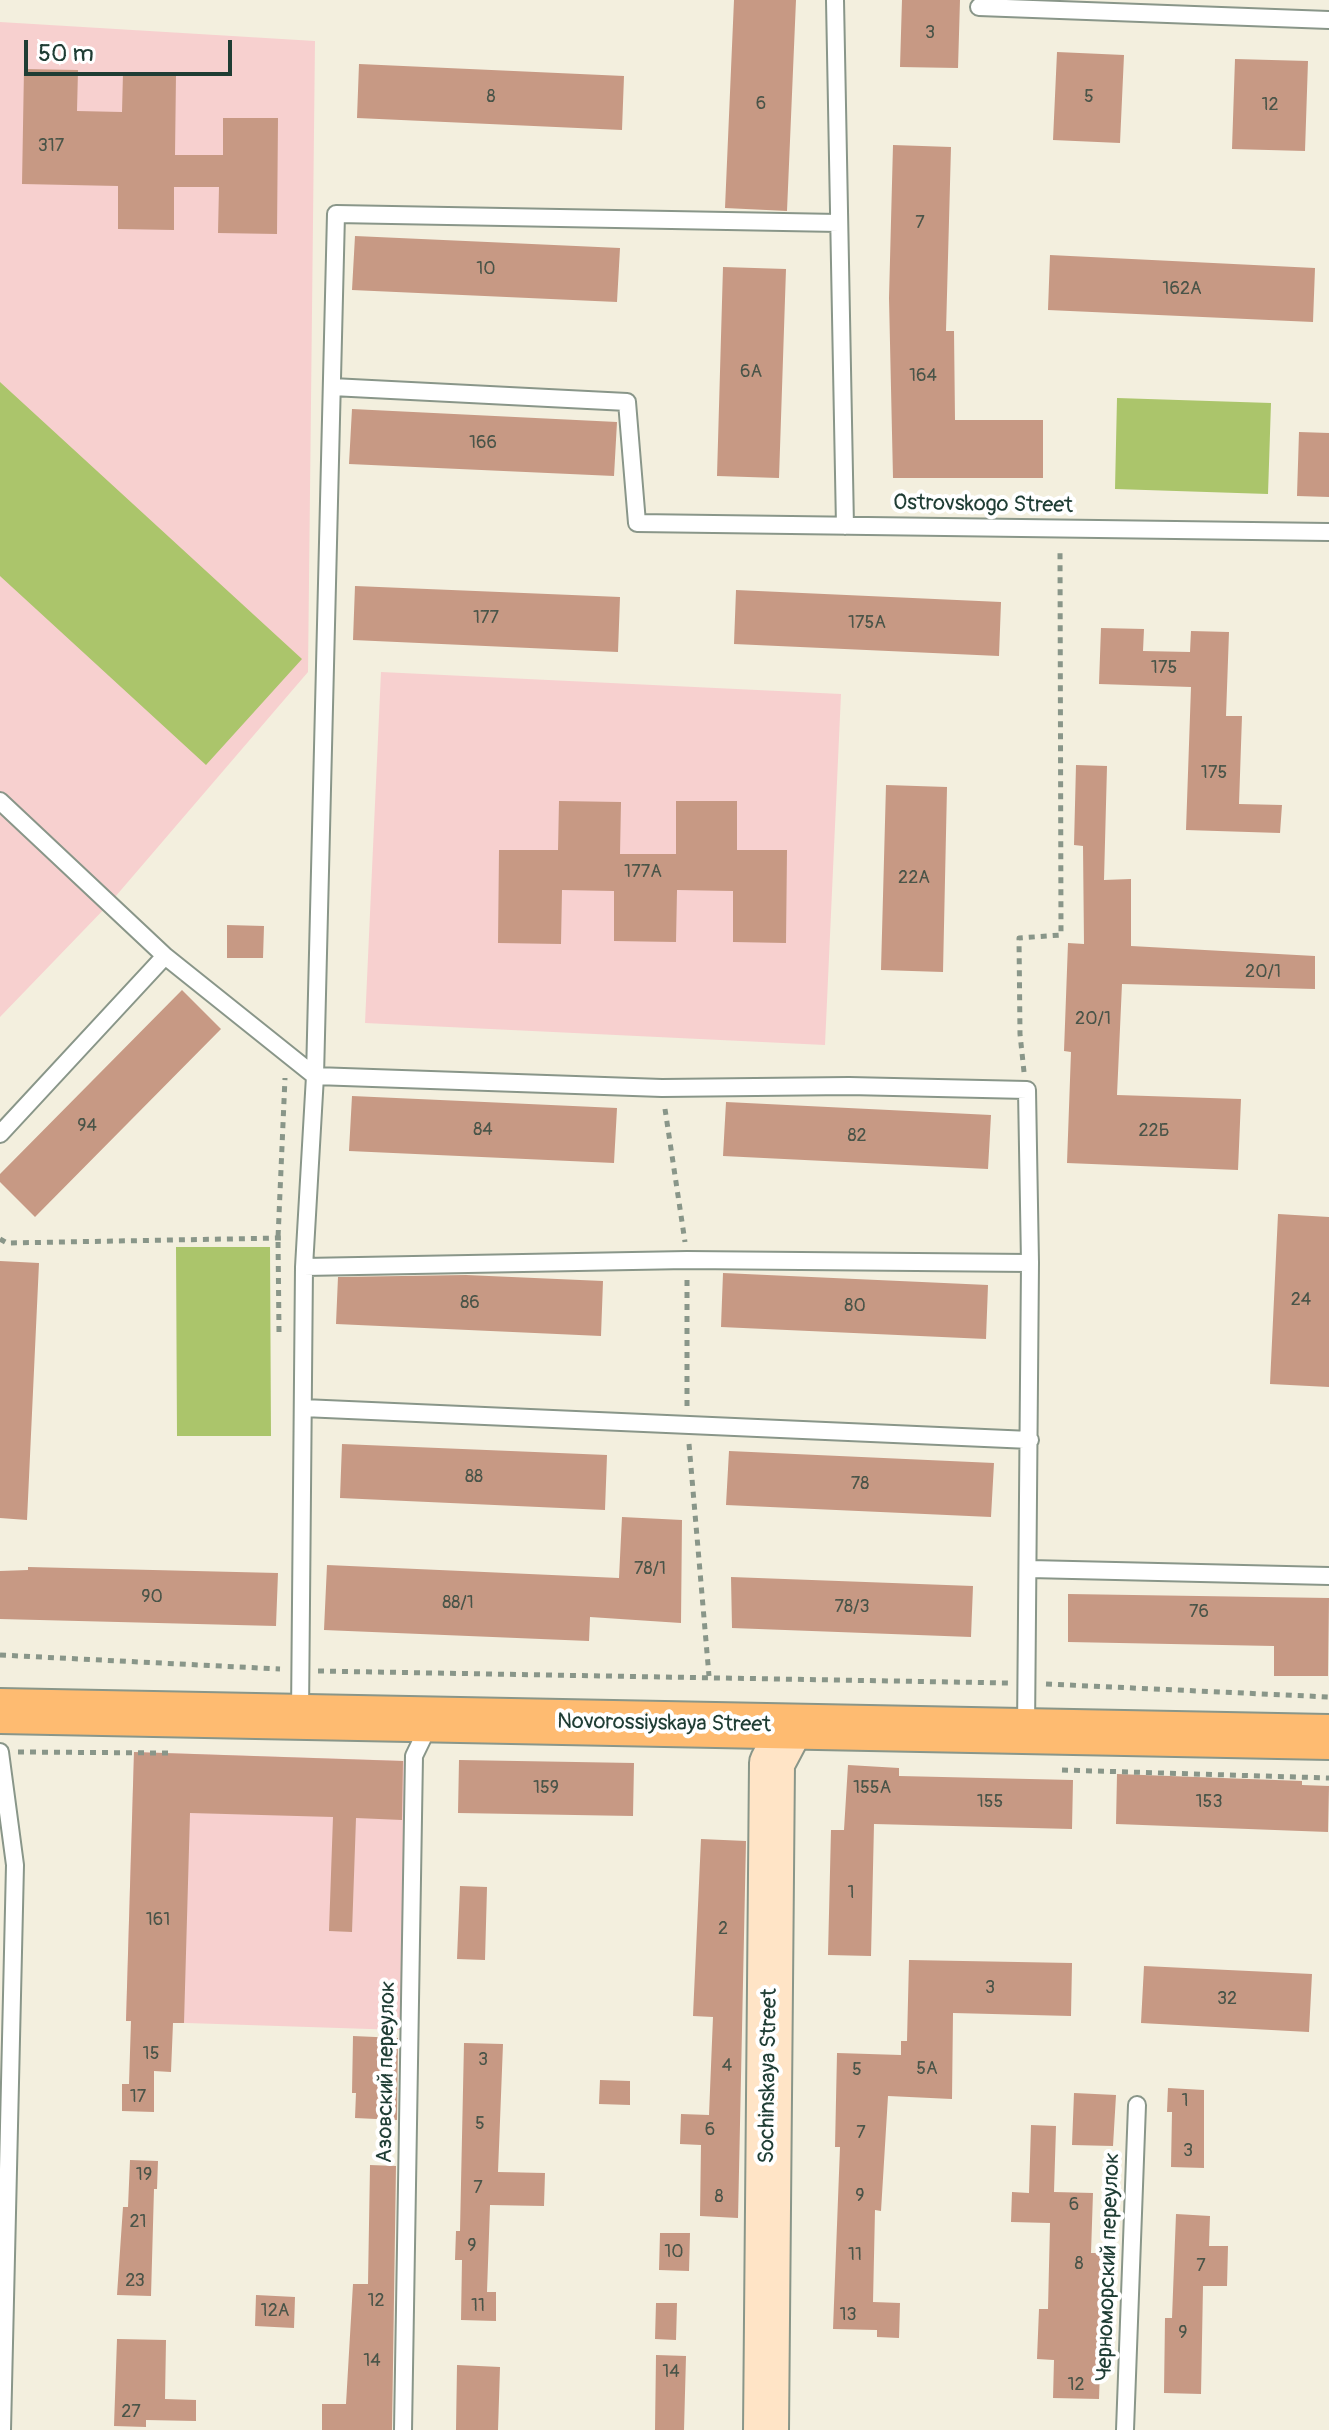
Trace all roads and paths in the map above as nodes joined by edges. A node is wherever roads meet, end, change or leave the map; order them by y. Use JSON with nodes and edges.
{"nodes":[{"id":1,"x":835,"y":0,"type":"edge"},
{"id":2,"x":1283,"y":0,"type":"edge"},
{"id":3,"x":979,"y":7,"type":"dead end"},
{"id":4,"x":1282,"y":18,"type":"junction"},
{"id":5,"x":1329,"y":20,"type":"edge"},
{"id":6,"x":839,"y":223,"type":"junction"},
{"id":7,"x":332,"y":387,"type":"junction"},
{"id":8,"x":845,"y":526,"type":"junction"},
{"id":9,"x":1060,"y":528,"type":"junction"},
{"id":10,"x":1329,"y":532,"type":"edge"},
{"id":11,"x":0,"y":801,"type":"edge"},
{"id":12,"x":165,"y":956,"type":"junction"},
{"id":13,"x":315,"y":1076,"type":"junction"},
{"id":14,"x":662,"y":1088,"type":"junction"},
{"id":15,"x":1027,"y":1090,"type":"junction"},
{"id":16,"x":0,"y":1134,"type":"edge"},
{"id":17,"x":306,"y":1237,"type":"junction"},
{"id":18,"x":0,"y":1239,"type":"edge"},
{"id":19,"x":687,"y":1260,"type":"junction"},
{"id":20,"x":1030,"y":1263,"type":"junction"},
{"id":21,"x":304,"y":1267,"type":"junction"},
{"id":22,"x":303,"y":1408,"type":"junction"},
{"id":23,"x":688,"y":1425,"type":"junction"},
{"id":24,"x":1030,"y":1440,"type":"junction"},
{"id":25,"x":1030,"y":1569,"type":"junction"},
{"id":26,"x":1329,"y":1576,"type":"edge"},
{"id":27,"x":0,"y":1655,"type":"edge"},
{"id":28,"x":300,"y":1670,"type":"junction"},
{"id":29,"x":709,"y":1676,"type":"junction"},
{"id":30,"x":1026,"y":1683,"type":"junction"},
{"id":31,"x":1329,"y":1697,"type":"edge"},
{"id":32,"x":300,"y":1718,"type":"junction"},
{"id":33,"x":431,"y":1720,"type":"junction"},
{"id":34,"x":791,"y":1727,"type":"junction"},
{"id":35,"x":5,"y":1732,"type":"edge"},
{"id":36,"x":1026,"y":1732,"type":"junction"},
{"id":37,"x":1329,"y":1737,"type":"edge"},
{"id":38,"x":1137,"y":2105,"type":"dead end"},
{"id":39,"x":2,"y":2430,"type":"edge"},
{"id":40,"x":403,"y":2430,"type":"edge"},
{"id":41,"x":766,"y":2430,"type":"edge"},
{"id":42,"x":1125,"y":2430,"type":"edge"}],
"edges":[{"from":1,"to":6,"type":"lane"},
{"from":2,"to":4,"type":"lane"},
{"from":3,"to":4,"type":"lane"},
{"from":4,"to":5,"type":"lane"},
{"from":6,"to":7,"type":"lane"},
{"from":6,"to":8,"type":"lane"},
{"from":7,"to":8,"type":"lane","name":"Ostrovskogo Street"},
{"from":7,"to":13,"type":"lane"},
{"from":8,"to":9,"type":"lane","name":"Ostrovskogo Street"},
{"from":9,"to":10,"type":"lane","name":"Ostrovskogo Street"},
{"from":9,"to":15,"type":"path"},
{"from":11,"to":12,"type":"lane"},
{"from":12,"to":13,"type":"lane"},
{"from":12,"to":16,"type":"lane"},
{"from":13,"to":14,"type":"lane"},
{"from":13,"to":17,"type":"lane"},
{"from":14,"to":15,"type":"lane"},
{"from":14,"to":19,"type":"path"},
{"from":15,"to":20,"type":"lane"},
{"from":17,"to":18,"type":"path"},
{"from":17,"to":21,"type":"lane"},
{"from":19,"to":20,"type":"lane"},
{"from":19,"to":21,"type":"lane"},
{"from":19,"to":23,"type":"path"},
{"from":20,"to":24,"type":"lane"},
{"from":21,"to":22,"type":"lane"},
{"from":22,"to":23,"type":"lane"},
{"from":22,"to":28,"type":"lane"},
{"from":23,"to":24,"type":"lane"},
{"from":23,"to":29,"type":"path"},
{"from":24,"to":25,"type":"lane"},
{"from":25,"to":26,"type":"lane"},
{"from":25,"to":30,"type":"lane"},
{"from":27,"to":28,"type":"path"},
{"from":28,"to":29,"type":"path"},
{"from":28,"to":32,"type":"lane"},
{"from":29,"to":30,"type":"path"},
{"from":30,"to":31,"type":"path"},
{"from":30,"to":36,"type":"lane"},
{"from":32,"to":33,"type":"main road","name":"Novorossiyskaya Street"},
{"from":32,"to":35,"type":"main road","name":"Novorossiyskaya Street"},
{"from":33,"to":34,"type":"main road","name":"Novorossiyskaya Street"},
{"from":33,"to":40,"type":"lane","name":"Азовский переулок"},
{"from":34,"to":36,"type":"main road","name":"Novorossiyskaya Street"},
{"from":34,"to":41,"type":"main road","name":"Sochinskaya Street"},
{"from":35,"to":39,"type":"lane"},
{"from":36,"to":37,"type":"main road","name":"Novorossiyskaya Street"},
{"from":38,"to":42,"type":"lane","name":"Черноморский переулок"}]}
